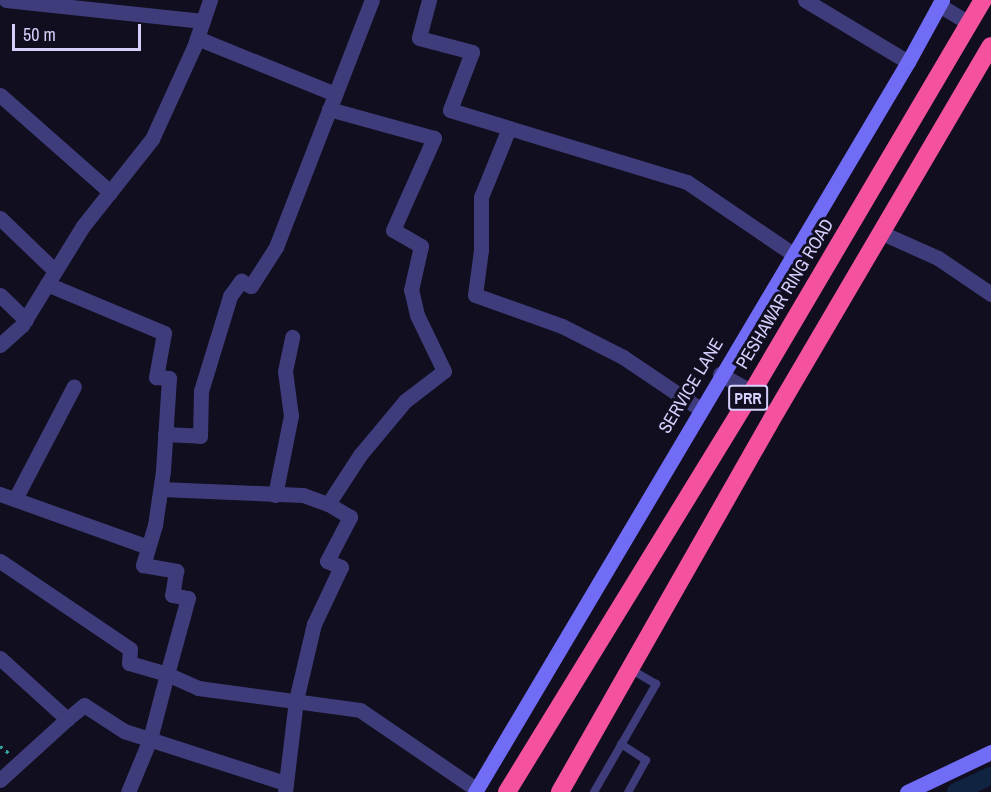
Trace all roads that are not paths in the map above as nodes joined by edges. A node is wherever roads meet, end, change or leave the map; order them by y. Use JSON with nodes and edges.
{"nodes":[{"id":1,"x":6,"y":0,"type":"edge"},
{"id":2,"x":210,"y":0,"type":"edge"},
{"id":3,"x":372,"y":0,"type":"edge"},
{"id":4,"x":429,"y":0,"type":"edge"},
{"id":5,"x":806,"y":0,"type":"edge"},
{"id":6,"x":983,"y":0,"type":"edge"},
{"id":7,"x":940,"y":2,"type":"edge"},
{"id":8,"x":92,"y":4,"type":"edge"},
{"id":9,"x":203,"y":21,"type":"junction"},
{"id":10,"x":969,"y":23,"type":"junction"},
{"id":11,"x":197,"y":38,"type":"junction"},
{"id":12,"x":991,"y":46,"type":"edge"},
{"id":13,"x":908,"y":62,"type":"junction"},
{"id":14,"x":335,"y":94,"type":"junction"},
{"id":15,"x":0,"y":95,"type":"edge"},
{"id":16,"x":329,"y":109,"type":"junction"},
{"id":17,"x":509,"y":128,"type":"junction"},
{"id":18,"x":110,"y":192,"type":"junction"},
{"id":19,"x":0,"y":218,"type":"edge"},
{"id":20,"x":882,"y":233,"type":"junction"},
{"id":21,"x":793,"y":254,"type":"junction"},
{"id":22,"x":51,"y":278,"type":"junction"},
{"id":23,"x":991,"y":294,"type":"edge"},
{"id":24,"x":0,"y":295,"type":"edge"},
{"id":25,"x":26,"y":320,"type":"junction"},
{"id":26,"x":292,"y":337,"type":"dead end"},
{"id":27,"x":0,"y":345,"type":"edge"},
{"id":28,"x":720,"y":374,"type":"junction"},
{"id":29,"x":74,"y":386,"type":"dead end"},
{"id":30,"x":752,"y":392,"type":"junction"},
{"id":31,"x":700,"y":409,"type":"junction"},
{"id":32,"x":165,"y":434,"type":"junction"},
{"id":33,"x":161,"y":489,"type":"junction"},
{"id":34,"x":0,"y":494,"type":"edge"},
{"id":35,"x":275,"y":495,"type":"junction"},
{"id":36,"x":15,"y":499,"type":"junction"},
{"id":37,"x":328,"y":504,"type":"junction"},
{"id":38,"x":148,"y":547,"type":"junction"},
{"id":39,"x":0,"y":561,"type":"edge"},
{"id":40,"x":0,"y":658,"type":"edge"},
{"id":41,"x":630,"y":669,"type":"junction"},
{"id":42,"x":167,"y":674,"type":"junction"},
{"id":43,"x":296,"y":700,"type":"junction"},
{"id":44,"x":68,"y":719,"type":"junction"},
{"id":45,"x":150,"y":739,"type":"junction"},
{"id":46,"x":621,"y":744,"type":"junction"},
{"id":47,"x":991,"y":752,"type":"edge"},
{"id":48,"x":0,"y":780,"type":"edge"},
{"id":49,"x":285,"y":788,"type":"edge"},
{"id":50,"x":476,"y":790,"type":"edge"},
{"id":51,"x":128,"y":792,"type":"edge"},
{"id":52,"x":507,"y":792,"type":"edge"},
{"id":53,"x":561,"y":792,"type":"edge"},
{"id":54,"x":594,"y":792,"type":"edge"},
{"id":55,"x":628,"y":792,"type":"edge"},
{"id":56,"x":907,"y":792,"type":"edge"}],
"edges":[{"from":1,"to":8,"type":"street"},
{"from":2,"to":9,"type":"street"},
{"from":3,"to":14,"type":"street"},
{"from":4,"to":17,"type":"street"},
{"from":5,"to":13,"type":"street"},
{"from":6,"to":10,"type":"highway","name":"PESHAWAR RING ROAD","number":"PRR"},
{"from":7,"to":10,"type":"street"},
{"from":7,"to":13,"type":"street","name":"SERVICE LANE"},
{"from":8,"to":9,"type":"street"},
{"from":9,"to":11,"type":"street"},
{"from":10,"to":30,"type":"highway","name":"PESHAWAR RING ROAD","number":"PRR"},
{"from":11,"to":14,"type":"street"},
{"from":11,"to":18,"type":"street"},
{"from":12,"to":20,"type":"highway","number":"PRR"},
{"from":13,"to":21,"type":"street","name":"SERVICE LANE"},
{"from":14,"to":16,"type":"street"},
{"from":15,"to":18,"type":"street"},
{"from":16,"to":32,"type":"street"},
{"from":16,"to":37,"type":"street"},
{"from":17,"to":21,"type":"street"},
{"from":17,"to":31,"type":"street"},
{"from":18,"to":22,"type":"street"},
{"from":19,"to":22,"type":"street"},
{"from":20,"to":23,"type":"street"},
{"from":20,"to":41,"type":"highway","number":"PRR"},
{"from":21,"to":28,"type":"street","name":"SERVICE LANE"},
{"from":22,"to":25,"type":"street"},
{"from":22,"to":32,"type":"street"},
{"from":24,"to":25,"type":"street"},
{"from":25,"to":27,"type":"street"},
{"from":26,"to":35,"type":"street"},
{"from":28,"to":30,"type":"street"},
{"from":28,"to":31,"type":"street","name":"SERVICE LANE"},
{"from":29,"to":36,"type":"street"},
{"from":30,"to":52,"type":"highway","name":"PESHAWAR RING ROAD","number":"PRR"},
{"from":31,"to":50,"type":"street","name":"SERVICE LANE"},
{"from":32,"to":33,"type":"street"},
{"from":33,"to":35,"type":"street"},
{"from":33,"to":38,"type":"street"},
{"from":34,"to":36,"type":"street"},
{"from":35,"to":37,"type":"street"},
{"from":36,"to":38,"type":"street"},
{"from":37,"to":43,"type":"street"},
{"from":38,"to":42,"type":"street"},
{"from":39,"to":42,"type":"street"},
{"from":40,"to":44,"type":"street"},
{"from":41,"to":46,"type":"lane"},
{"from":41,"to":53,"type":"highway","number":"PRR"},
{"from":42,"to":43,"type":"street"},
{"from":42,"to":45,"type":"street"},
{"from":43,"to":49,"type":"street"},
{"from":43,"to":50,"type":"street"},
{"from":44,"to":45,"type":"street"},
{"from":44,"to":48,"type":"street"},
{"from":45,"to":49,"type":"street"},
{"from":45,"to":51,"type":"street"},
{"from":46,"to":54,"type":"lane"},
{"from":46,"to":55,"type":"lane"},
{"from":47,"to":56,"type":"street"}]}
